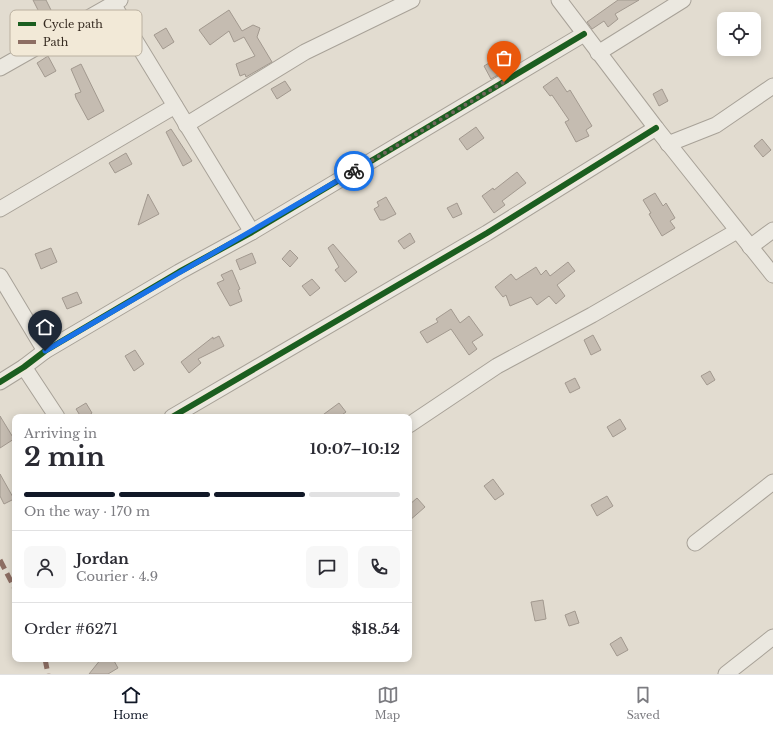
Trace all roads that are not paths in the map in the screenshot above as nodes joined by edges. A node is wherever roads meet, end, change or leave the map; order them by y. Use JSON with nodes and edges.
{"nodes":[{"id":1,"x":412,"y":0,"type":"edge"},
{"id":2,"x":559,"y":0,"type":"edge"},
{"id":3,"x":683,"y":0,"type":"edge"},
{"id":4,"x":116,"y":2,"type":"edge"},
{"id":5,"x":102,"y":10,"type":"edge"},
{"id":6,"x":584,"y":34,"type":"junction"},
{"id":7,"x":142,"y":48,"type":"edge"},
{"id":8,"x":598,"y":53,"type":"junction"},
{"id":9,"x":21,"y":56,"type":"edge"},
{"id":10,"x":0,"y":68,"type":"edge"},
{"id":11,"x":773,"y":86,"type":"edge"},
{"id":12,"x":175,"y":106,"type":"junction"},
{"id":13,"x":186,"y":124,"type":"junction"},
{"id":14,"x":656,"y":128,"type":"junction"},
{"id":15,"x":668,"y":144,"type":"junction"},
{"id":16,"x":0,"y":209,"type":"edge"},
{"id":17,"x":773,"y":230,"type":"edge"},
{"id":18,"x":737,"y":231,"type":"junction"},
{"id":19,"x":252,"y":232,"type":"junction"},
{"id":20,"x":750,"y":247,"type":"junction"},
{"id":21,"x":773,"y":275,"type":"edge"},
{"id":22,"x":0,"y":276,"type":"edge"},
{"id":23,"x":45,"y":351,"type":"junction"},
{"id":24,"x":24,"y":367,"type":"junction"},
{"id":25,"x":0,"y":382,"type":"edge"},
{"id":26,"x":55,"y":414,"type":"edge"},
{"id":27,"x":177,"y":414,"type":"edge"},
{"id":28,"x":412,"y":422,"type":"edge"},
{"id":29,"x":773,"y":482,"type":"edge"},
{"id":30,"x":695,"y":543,"type":"dead end"},
{"id":31,"x":773,"y":637,"type":"edge"},
{"id":32,"x":726,"y":674,"type":"edge"}],
"edges":[{"from":1,"to":13,"type":"street"},
{"from":2,"to":6,"type":"street"},
{"from":3,"to":8,"type":"street"},
{"from":4,"to":5,"type":"street"},
{"from":6,"to":8,"type":"street"},
{"from":6,"to":19,"type":"street"},
{"from":7,"to":12,"type":"street"},
{"from":8,"to":14,"type":"street"},
{"from":9,"to":10,"type":"street"},
{"from":11,"to":15,"type":"street"},
{"from":12,"to":13,"type":"street"},
{"from":12,"to":16,"type":"street"},
{"from":13,"to":19,"type":"street"},
{"from":14,"to":15,"type":"street"},
{"from":14,"to":27,"type":"street"},
{"from":15,"to":18,"type":"street"},
{"from":17,"to":20,"type":"street"},
{"from":18,"to":20,"type":"street"},
{"from":18,"to":28,"type":"street"},
{"from":19,"to":23,"type":"street"},
{"from":20,"to":21,"type":"street"},
{"from":22,"to":23,"type":"street"},
{"from":23,"to":24,"type":"street"},
{"from":24,"to":25,"type":"street"},
{"from":24,"to":26,"type":"street"},
{"from":29,"to":30,"type":"street"},
{"from":31,"to":32,"type":"street"}]}
